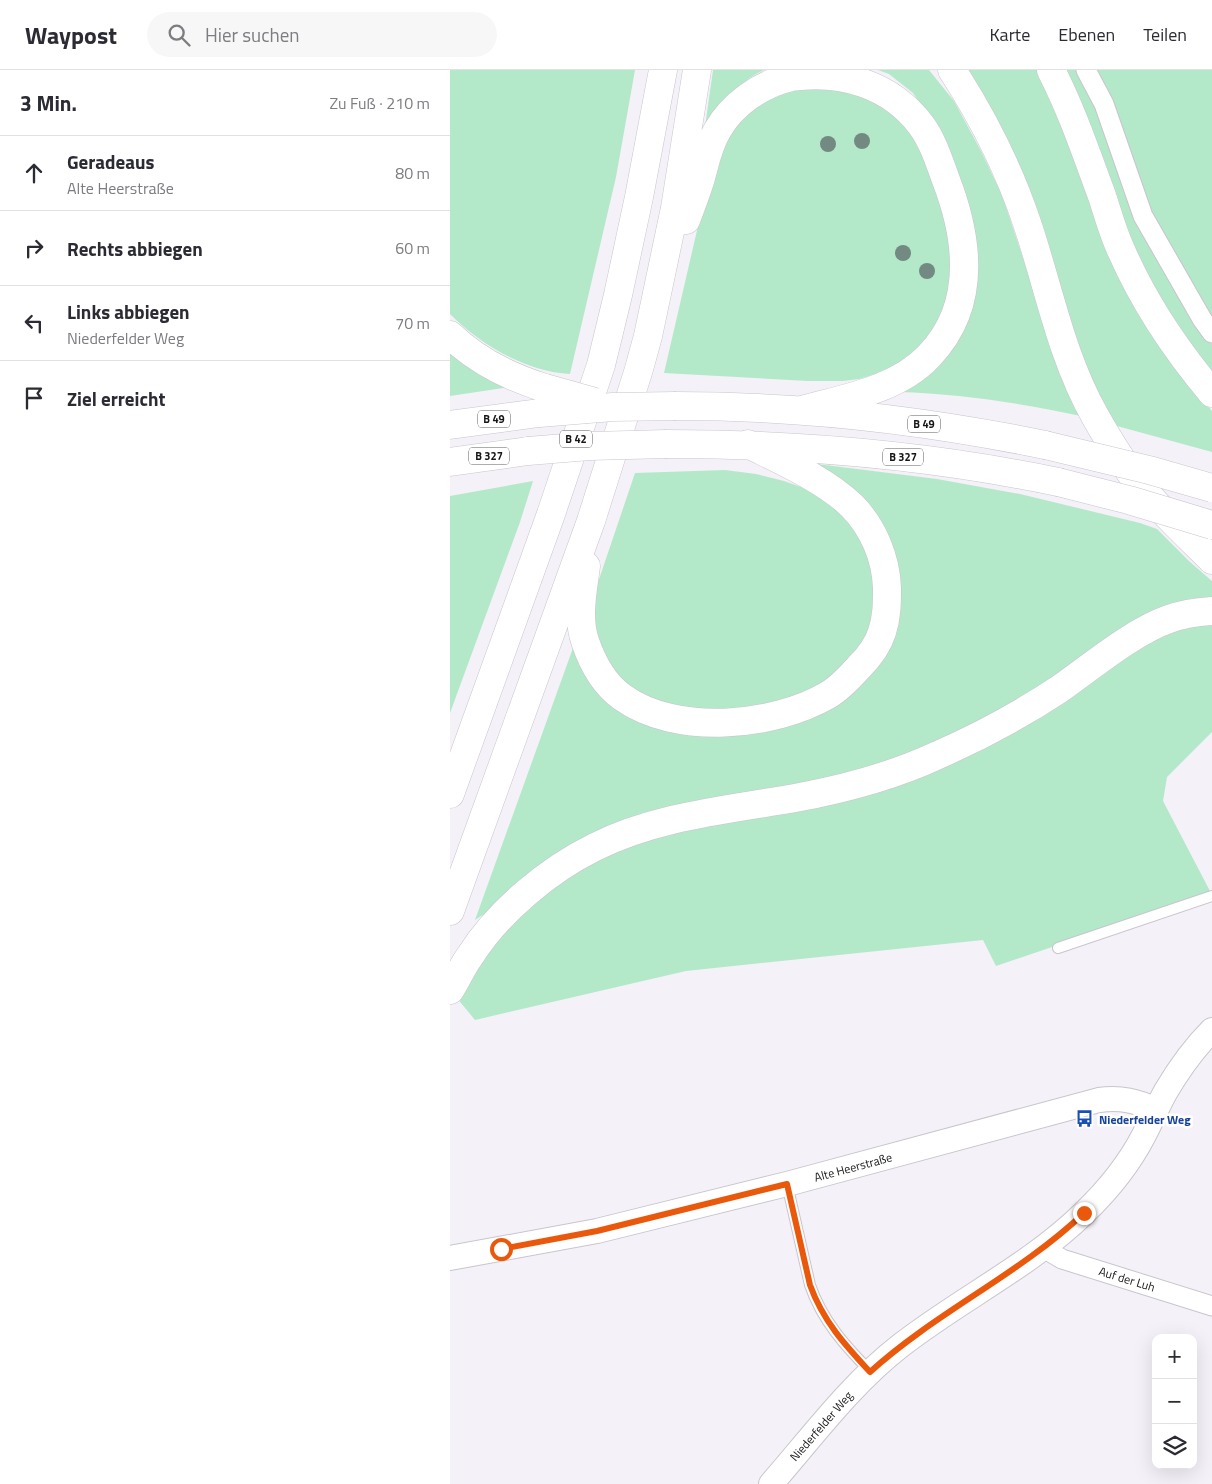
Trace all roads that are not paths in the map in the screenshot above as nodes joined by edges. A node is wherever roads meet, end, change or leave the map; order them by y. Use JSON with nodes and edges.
{"nodes":[{"id":1,"x":649,"y":70,"type":"edge"},
{"id":2,"x":663,"y":70,"type":"edge"},
{"id":3,"x":697,"y":70,"type":"edge"},
{"id":4,"x":952,"y":70,"type":"edge"},
{"id":5,"x":1050,"y":70,"type":"edge"},
{"id":6,"x":1086,"y":70,"type":"edge"},
{"id":7,"x":640,"y":197,"type":"junction"},
{"id":8,"x":1212,"y":332,"type":"edge"},
{"id":9,"x":450,"y":335,"type":"edge"},
{"id":10,"x":648,"y":336,"type":"junction"},
{"id":11,"x":1212,"y":394,"type":"edge"},
{"id":12,"x":542,"y":400,"type":"junction"},
{"id":13,"x":802,"y":410,"type":"junction"},
{"id":14,"x":450,"y":426,"type":"edge"},
{"id":15,"x":748,"y":444,"type":"junction"},
{"id":16,"x":450,"y":462,"type":"edge"},
{"id":17,"x":1212,"y":488,"type":"edge"},
{"id":18,"x":591,"y":522,"type":"junction"},
{"id":19,"x":1212,"y":524,"type":"edge"},
{"id":20,"x":1212,"y":560,"type":"edge"},
{"id":21,"x":1212,"y":611,"type":"edge"},
{"id":22,"x":450,"y":794,"type":"edge"},
{"id":23,"x":1212,"y":896,"type":"edge"},
{"id":24,"x":450,"y":911,"type":"edge"},
{"id":25,"x":1058,"y":948,"type":"dead end"},
{"id":26,"x":450,"y":990,"type":"edge"},
{"id":27,"x":1212,"y":1030,"type":"edge"},
{"id":28,"x":1156,"y":1110,"type":"junction"},
{"id":29,"x":787,"y":1184,"type":"junction"},
{"id":30,"x":1045,"y":1247,"type":"junction"},
{"id":31,"x":450,"y":1258,"type":"edge"},
{"id":32,"x":1212,"y":1306,"type":"edge"},
{"id":33,"x":870,"y":1372,"type":"junction"},
{"id":34,"x":771,"y":1484,"type":"edge"}],
"edges":[{"from":1,"to":7,"type":"highway"},
{"from":2,"to":7,"type":"highway","number":"B 42"},
{"from":3,"to":10,"type":"highway"},
{"from":4,"to":20,"type":"highway"},
{"from":5,"to":11,"type":"highway"},
{"from":6,"to":8,"type":"street"},
{"from":7,"to":22,"type":"highway","number":"B 42"},
{"from":9,"to":12,"type":"highway"},
{"from":10,"to":13,"type":"highway"},
{"from":10,"to":18,"type":"highway"},
{"from":12,"to":13,"type":"highway","number":"B 49","bridge":true},
{"from":12,"to":14,"type":"highway","number":"B 49"},
{"from":13,"to":17,"type":"highway","number":"B 49","bridge":true},
{"from":15,"to":16,"type":"highway","number":"B 327","bridge":true},
{"from":15,"to":18,"type":"highway"},
{"from":15,"to":19,"type":"highway","number":"B 327","bridge":true},
{"from":18,"to":24,"type":"highway"},
{"from":21,"to":26,"type":"highway"},
{"from":23,"to":25,"type":"lane"},
{"from":27,"to":28,"type":"street"},
{"from":28,"to":29,"type":"street","name":"Alte Heerstraße"},
{"from":28,"to":30,"type":"street","name":"Niederfelder Weg"},
{"from":29,"to":31,"type":"street","name":"Alte Heerstraße"},
{"from":29,"to":33,"type":"lane"},
{"from":30,"to":32,"type":"street","name":"Auf der Luh"},
{"from":30,"to":33,"type":"street","name":"Niederfelder Weg"},
{"from":33,"to":34,"type":"street","name":"Niederfelder Weg"}]}
